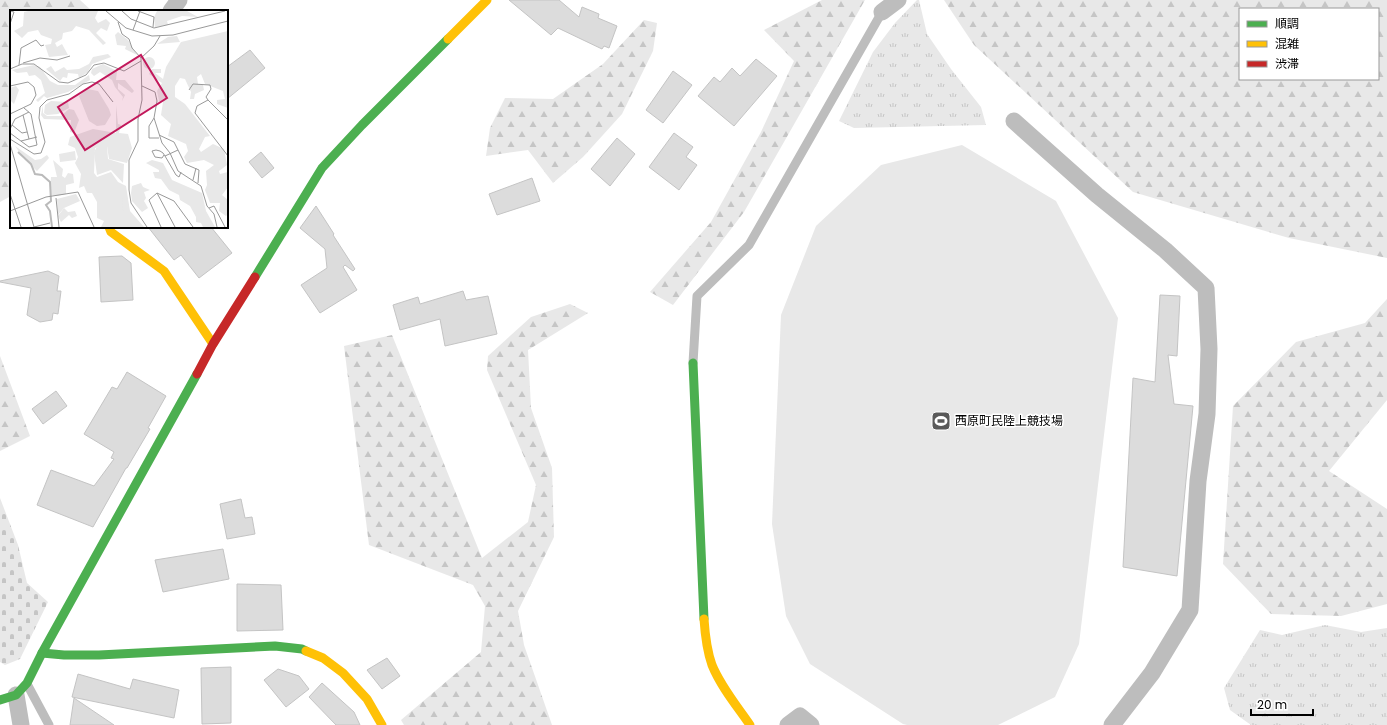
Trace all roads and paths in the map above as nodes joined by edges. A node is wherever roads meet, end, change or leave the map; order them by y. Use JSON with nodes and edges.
{"nodes":[{"id":1,"x":179,"y":0,"type":"edge"},
{"id":2,"x":487,"y":0,"type":"edge"},
{"id":3,"x":898,"y":0,"type":"edge"},
{"id":4,"x":172,"y":10,"type":"edge"},
{"id":5,"x":882,"y":12,"type":"joint"},
{"id":6,"x":1014,"y":121,"type":"dead end"},
{"id":7,"x":109,"y":228,"type":"edge"},
{"id":8,"x":213,"y":344,"type":"junction"},
{"id":9,"x":693,"y":363,"type":"joint"},
{"id":10,"x":42,"y":653,"type":"junction"},
{"id":11,"x":14,"y":692,"type":"edge"},
{"id":12,"x":21,"y":725,"type":"edge"},
{"id":13,"x":48,"y":725,"type":"edge"},
{"id":14,"x":382,"y":725,"type":"edge"},
{"id":15,"x":750,"y":725,"type":"edge"},
{"id":16,"x":788,"y":725,"type":"edge"},
{"id":17,"x":811,"y":725,"type":"edge"},
{"id":18,"x":1112,"y":725,"type":"edge"}],
"edges":[{"from":1,"to":4,"type":"street"},
{"from":2,"to":8,"type":"street"},
{"from":3,"to":5,"type":"street"},
{"from":5,"to":9,"type":"lane"},
{"from":6,"to":18,"type":"street"},
{"from":7,"to":8,"type":"street"},
{"from":8,"to":10,"type":"street"},
{"from":9,"to":15,"type":"street"},
{"from":10,"to":11,"type":"street"},
{"from":10,"to":14,"type":"street"},
{"from":11,"to":12,"type":"street"},
{"from":11,"to":13,"type":"lane"},
{"from":16,"to":17,"type":"street"}]}
